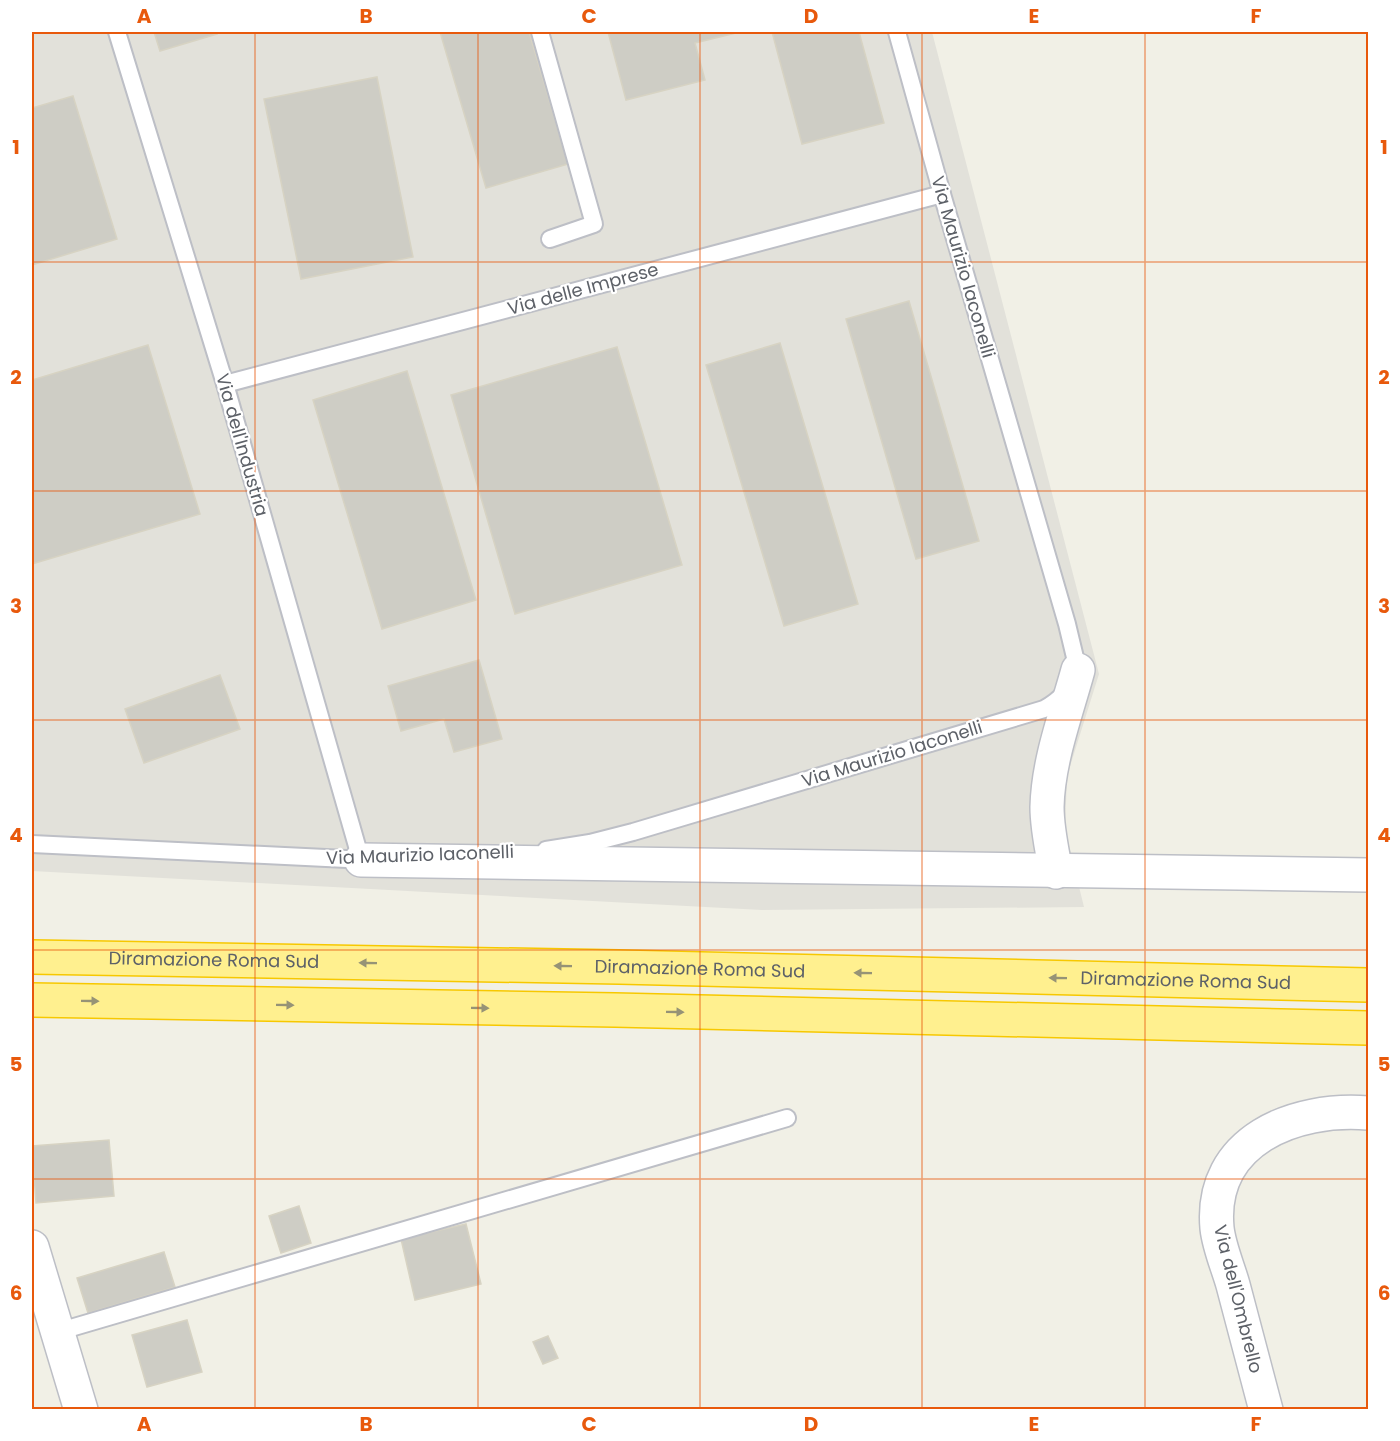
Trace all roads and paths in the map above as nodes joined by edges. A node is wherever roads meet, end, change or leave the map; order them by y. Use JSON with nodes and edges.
{"nodes":[{"id":1,"x":117,"y":32,"type":"edge"},
{"id":2,"x":540,"y":32,"type":"edge"},
{"id":3,"x":897,"y":32,"type":"edge"},
{"id":4,"x":942,"y":194,"type":"junction"},
{"id":5,"x":549,"y":239,"type":"dead end"},
{"id":6,"x":225,"y":384,"type":"junction"},
{"id":7,"x":1078,"y":670,"type":"junction"},
{"id":8,"x":32,"y":844,"type":"edge"},
{"id":9,"x":361,"y":860,"type":"junction"},
{"id":10,"x":1056,"y":872,"type":"junction"},
{"id":11,"x":1368,"y":876,"type":"edge"},
{"id":12,"x":32,"y":957,"type":"edge"},
{"id":13,"x":1368,"y":985,"type":"edge"},
{"id":14,"x":32,"y":1000,"type":"edge"},
{"id":15,"x":1368,"y":1028,"type":"edge"},
{"id":16,"x":1368,"y":1113,"type":"edge"},
{"id":17,"x":787,"y":1118,"type":"dead end"},
{"id":18,"x":32,"y":1247,"type":"edge"},
{"id":19,"x":57,"y":1332,"type":"junction"},
{"id":20,"x":81,"y":1410,"type":"edge"},
{"id":21,"x":1266,"y":1410,"type":"edge"}],
"edges":[{"from":1,"to":6,"type":"lane","name":"Via dell'Industria"},
{"from":2,"to":5,"type":"lane"},
{"from":3,"to":4,"type":"lane","name":"Via Maurizio Iaconelli"},
{"from":4,"to":6,"type":"lane","name":"Via delle Imprese"},
{"from":4,"to":7,"type":"lane","name":"Via Maurizio Iaconelli"},
{"from":6,"to":9,"type":"lane","name":"Via dell'Industria"},
{"from":7,"to":9,"type":"lane","name":"Via Maurizio Iaconelli"},
{"from":7,"to":10,"type":"street"},
{"from":8,"to":9,"type":"lane","name":"Via Maurizio Iaconelli"},
{"from":9,"to":10,"type":"street"},
{"from":10,"to":11,"type":"street"},
{"from":13,"to":12,"type":"highway","name":"Diramazione Roma Sud","one_way":true},
{"from":14,"to":15,"type":"highway","one_way":true},
{"from":16,"to":21,"type":"street","name":"Via dell'Ombrello"},
{"from":17,"to":19,"type":"lane"},
{"from":18,"to":19,"type":"street"},
{"from":19,"to":20,"type":"street"}]}
